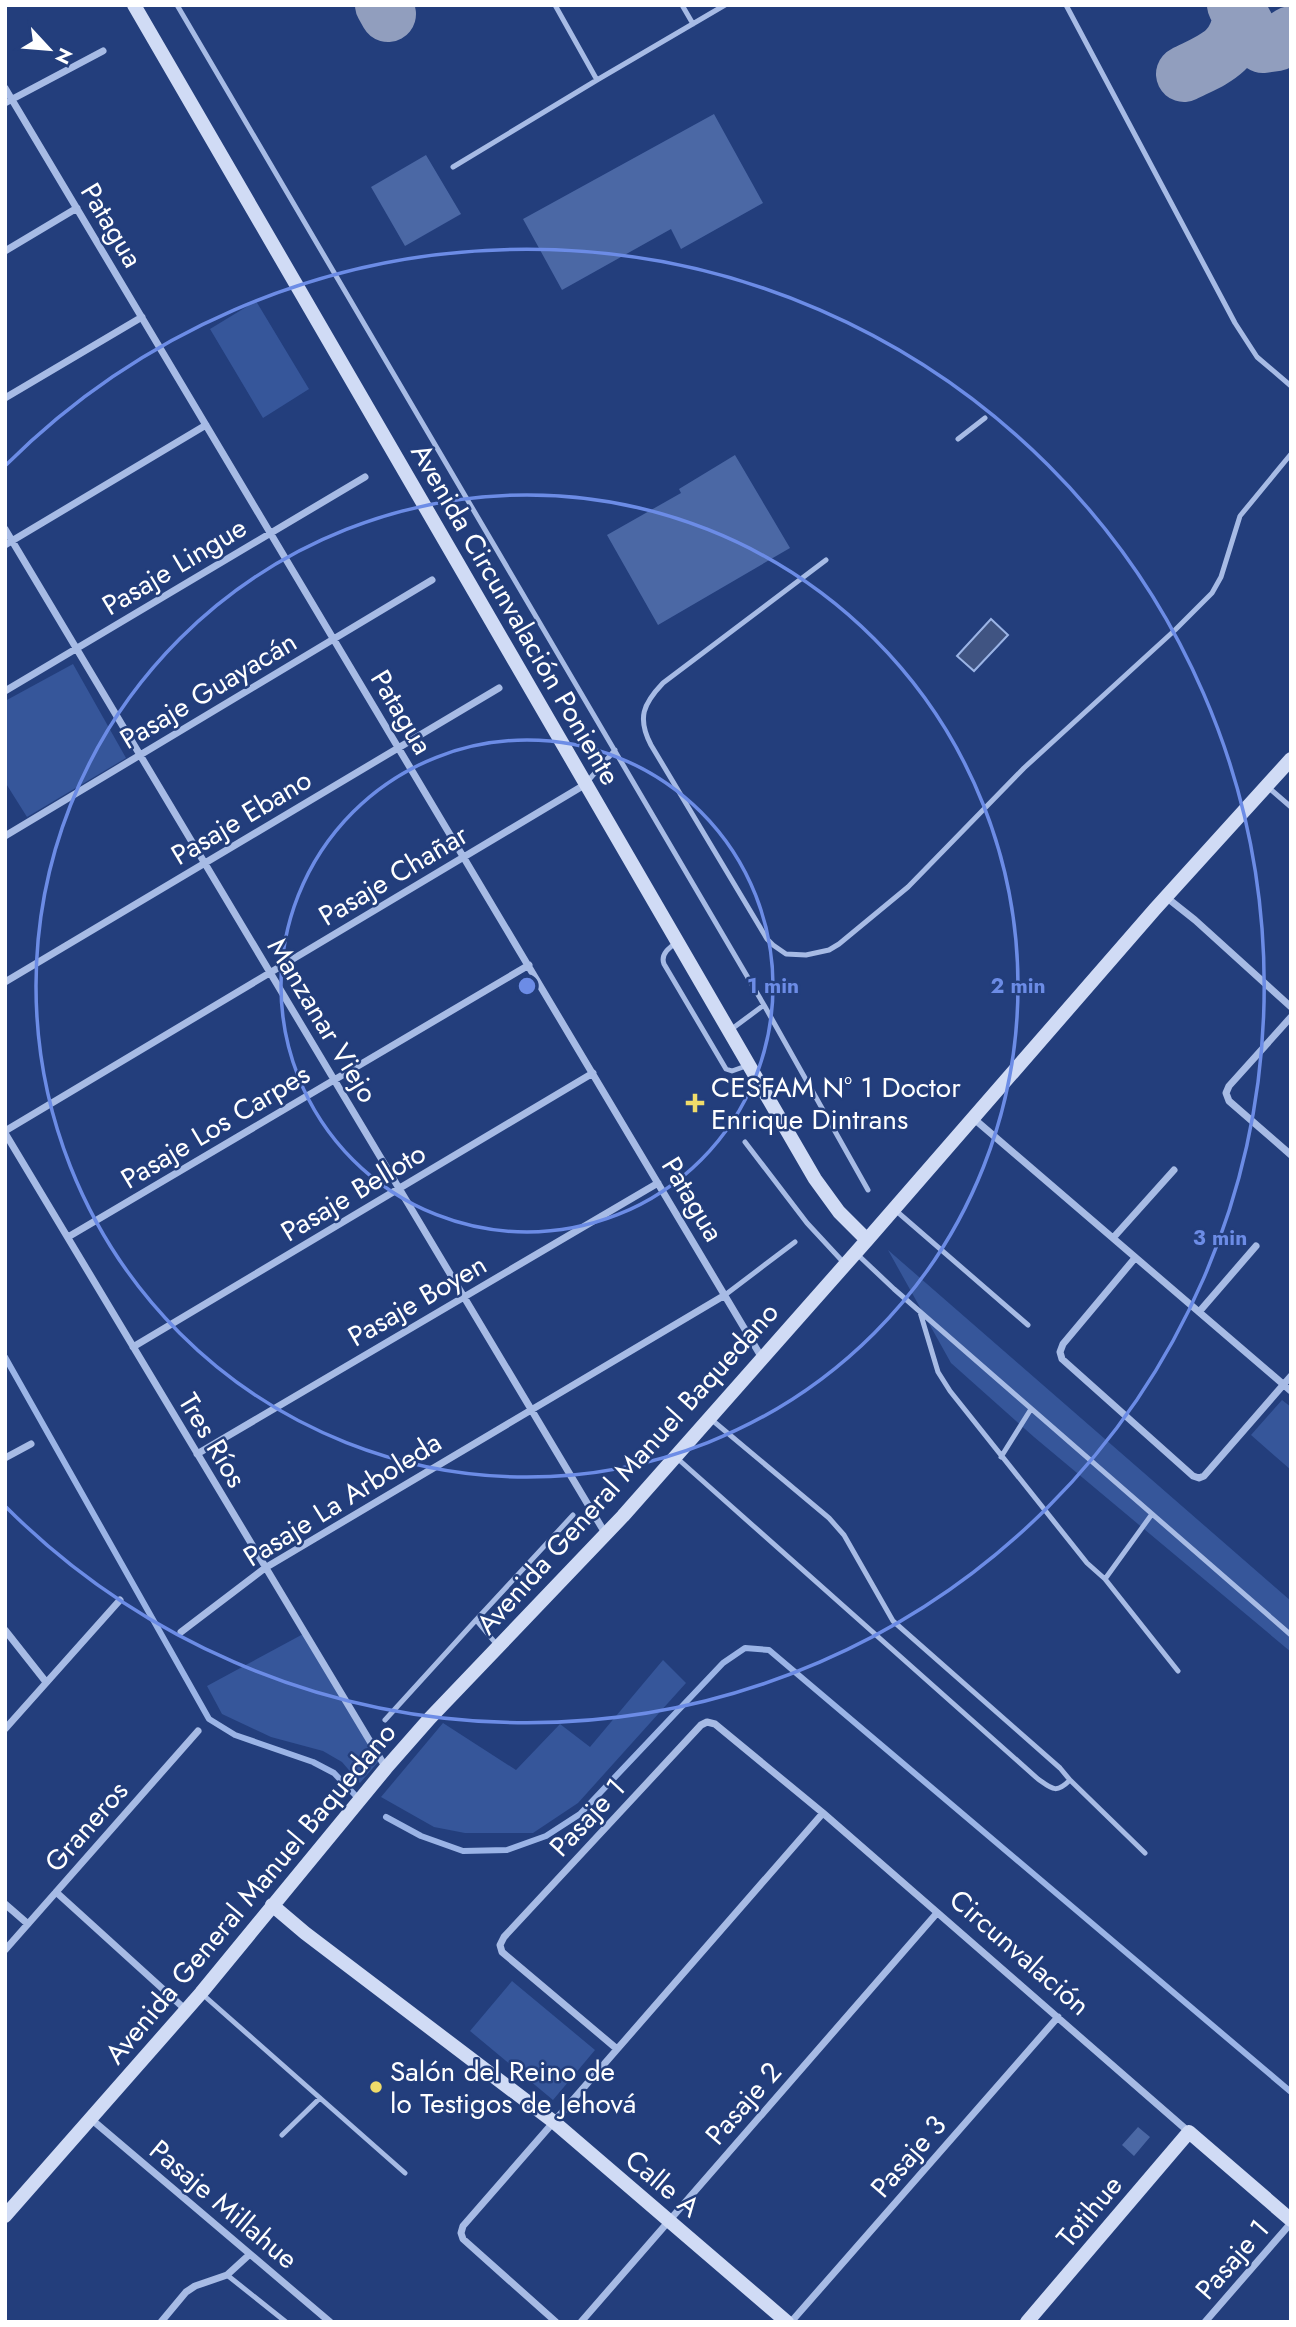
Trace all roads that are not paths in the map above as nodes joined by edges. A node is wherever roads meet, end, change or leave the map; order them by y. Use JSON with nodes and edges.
{"nodes":[{"id":1,"x":134,"y":5,"type":"edge"},
{"id":2,"x":177,"y":5,"type":"edge"},
{"id":3,"x":555,"y":5,"type":"edge"},
{"id":4,"x":682,"y":5,"type":"edge"},
{"id":5,"x":725,"y":5,"type":"edge"},
{"id":6,"x":1066,"y":5,"type":"edge"},
{"id":7,"x":693,"y":24,"type":"junction"},
{"id":8,"x":103,"y":51,"type":"dead end"},
{"id":9,"x":597,"y":80,"type":"junction"},
{"id":10,"x":5,"y":88,"type":"edge"},
{"id":11,"x":9,"y":101,"type":"edge"},
{"id":12,"x":453,"y":167,"type":"dead end"},
{"id":13,"x":77,"y":208,"type":"junction"},
{"id":14,"x":5,"y":251,"type":"edge"},
{"id":15,"x":142,"y":317,"type":"junction"},
{"id":16,"x":1291,"y":386,"type":"edge"},
{"id":17,"x":5,"y":398,"type":"edge"},
{"id":18,"x":985,"y":418,"type":"dead end"},
{"id":19,"x":206,"y":425,"type":"junction"},
{"id":20,"x":958,"y":439,"type":"dead end"},
{"id":21,"x":1291,"y":454,"type":"edge"},
{"id":22,"x":365,"y":477,"type":"dead end"},
{"id":23,"x":5,"y":529,"type":"edge"},
{"id":24,"x":271,"y":533,"type":"junction"},
{"id":25,"x":9,"y":543,"type":"edge"},
{"id":26,"x":826,"y":560,"type":"dead end"},
{"id":27,"x":432,"y":580,"type":"dead end"},
{"id":28,"x":334,"y":638,"type":"junction"},
{"id":29,"x":76,"y":648,"type":"junction"},
{"id":30,"x":499,"y":688,"type":"dead end"},
{"id":31,"x":5,"y":691,"type":"edge"},
{"id":32,"x":399,"y":748,"type":"junction"},
{"id":33,"x":615,"y":750,"type":"junction"},
{"id":34,"x":140,"y":755,"type":"junction"},
{"id":35,"x":1291,"y":759,"type":"edge"},
{"id":36,"x":586,"y":784,"type":"junction"},
{"id":37,"x":1266,"y":786,"type":"junction"},
{"id":38,"x":1291,"y":807,"type":"edge"},
{"id":39,"x":5,"y":836,"type":"edge"},
{"id":40,"x":464,"y":857,"type":"junction"},
{"id":41,"x":205,"y":863,"type":"junction"},
{"id":42,"x":1166,"y":897,"type":"junction"},
{"id":43,"x":677,"y":942,"type":"junction"},
{"id":44,"x":528,"y":965,"type":"junction"},
{"id":45,"x":270,"y":972,"type":"junction"},
{"id":46,"x":5,"y":982,"type":"edge"},
{"id":47,"x":764,"y":1004,"type":"junction"},
{"id":48,"x":1291,"y":1007,"type":"edge"},
{"id":49,"x":1291,"y":1017,"type":"edge"},
{"id":50,"x":729,"y":1031,"type":"junction"},
{"id":51,"x":749,"y":1065,"type":"junction"},
{"id":52,"x":593,"y":1073,"type":"junction"},
{"id":53,"x":335,"y":1080,"type":"junction"},
{"id":54,"x":973,"y":1118,"type":"junction"},
{"id":55,"x":5,"y":1132,"type":"edge"},
{"id":56,"x":745,"y":1142,"type":"dead end"},
{"id":57,"x":1291,"y":1155,"type":"edge"},
{"id":58,"x":1174,"y":1170,"type":"dead end"},
{"id":59,"x":659,"y":1182,"type":"junction"},
{"id":60,"x":400,"y":1188,"type":"junction"},
{"id":61,"x":867,"y":1190,"type":"dead end"},
{"id":62,"x":894,"y":1209,"type":"junction"},
{"id":63,"x":68,"y":1237,"type":"junction"},
{"id":64,"x":1113,"y":1238,"type":"junction"},
{"id":65,"x":867,"y":1240,"type":"junction"},
{"id":66,"x":795,"y":1242,"type":"dead end"},
{"id":67,"x":1256,"y":1246,"type":"dead end"},
{"id":68,"x":856,"y":1252,"type":"junction"},
{"id":69,"x":1135,"y":1258,"type":"junction"},
{"id":70,"x":845,"y":1264,"type":"junction"},
{"id":71,"x":725,"y":1295,"type":"junction"},
{"id":72,"x":464,"y":1297,"type":"junction"},
{"id":73,"x":920,"y":1312,"type":"junction"},
{"id":74,"x":1199,"y":1312,"type":"junction"},
{"id":75,"x":1028,"y":1325,"type":"dead end"},
{"id":76,"x":133,"y":1347,"type":"junction"},
{"id":77,"x":762,"y":1358,"type":"junction"},
{"id":78,"x":1291,"y":1376,"type":"edge"},
{"id":79,"x":1284,"y":1384,"type":"junction"},
{"id":80,"x":1291,"y":1391,"type":"edge"},
{"id":81,"x":531,"y":1409,"type":"junction"},
{"id":82,"x":1031,"y":1409,"type":"junction"},
{"id":83,"x":710,"y":1418,"type":"junction"},
{"id":84,"x":31,"y":1444,"type":"dead end"},
{"id":85,"x":197,"y":1454,"type":"junction"},
{"id":86,"x":675,"y":1457,"type":"junction"},
{"id":87,"x":1001,"y":1457,"type":"junction"},
{"id":88,"x":5,"y":1458,"type":"edge"},
{"id":89,"x":573,"y":1514,"type":"dead end"},
{"id":90,"x":1152,"y":1514,"type":"junction"},
{"id":91,"x":605,"y":1533,"type":"junction"},
{"id":92,"x":265,"y":1568,"type":"junction"},
{"id":93,"x":1105,"y":1579,"type":"junction"},
{"id":94,"x":120,"y":1600,"type":"dead end"},
{"id":95,"x":476,"y":1620,"type":"junction"},
{"id":96,"x":5,"y":1630,"type":"edge"},
{"id":97,"x":181,"y":1632,"type":"dead end"},
{"id":98,"x":1291,"y":1635,"type":"edge"},
{"id":99,"x":498,"y":1646,"type":"junction"},
{"id":100,"x":1178,"y":1671,"type":"dead end"},
{"id":101,"x":46,"y":1682,"type":"junction"},
{"id":102,"x":384,"y":1720,"type":"dead end"},
{"id":103,"x":715,"y":1724,"type":"joint"},
{"id":104,"x":5,"y":1729,"type":"edge"},
{"id":105,"x":198,"y":1731,"type":"dead end"},
{"id":106,"x":386,"y":1768,"type":"junction"},
{"id":107,"x":1070,"y":1780,"type":"junction"},
{"id":108,"x":823,"y":1813,"type":"junction"},
{"id":109,"x":1145,"y":1853,"type":"dead end"},
{"id":110,"x":56,"y":1892,"type":"junction"},
{"id":111,"x":5,"y":1904,"type":"edge"},
{"id":112,"x":272,"y":1905,"type":"junction"},
{"id":113,"x":937,"y":1913,"type":"junction"},
{"id":114,"x":28,"y":1924,"type":"junction"},
{"id":115,"x":5,"y":1950,"type":"edge"},
{"id":116,"x":201,"y":1993,"type":"junction"},
{"id":117,"x":186,"y":2010,"type":"junction"},
{"id":118,"x":1058,"y":2018,"type":"junction"},
{"id":119,"x":617,"y":2049,"type":"junction"},
{"id":120,"x":320,"y":2098,"type":"junction"},
{"id":121,"x":91,"y":2119,"type":"junction"},
{"id":122,"x":554,"y":2122,"type":"junction"},
{"id":123,"x":1189,"y":2132,"type":"junction"},
{"id":124,"x":282,"y":2135,"type":"dead end"},
{"id":125,"x":405,"y":2173,"type":"dead end"},
{"id":126,"x":5,"y":2216,"type":"edge"},
{"id":127,"x":670,"y":2220,"type":"junction"},
{"id":128,"x":1291,"y":2221,"type":"edge"},
{"id":129,"x":250,"y":2254,"type":"junction"},
{"id":130,"x":227,"y":2276,"type":"junction"},
{"id":131,"x":161,"y":2322,"type":"edge"},
{"id":132,"x":286,"y":2322,"type":"edge"},
{"id":133,"x":330,"y":2322,"type":"edge"},
{"id":134,"x":556,"y":2322,"type":"edge"},
{"id":135,"x":581,"y":2322,"type":"edge"},
{"id":136,"x":789,"y":2322,"type":"edge"},
{"id":137,"x":1027,"y":2322,"type":"edge"},
{"id":138,"x":1205,"y":2322,"type":"edge"}],
"edges":[{"from":1,"to":36,"type":"street","name":"Avenida Circunvalación Poniente"},
{"from":2,"to":33,"type":"lane"},
{"from":3,"to":9,"type":"lane"},
{"from":4,"to":7,"type":"lane"},
{"from":5,"to":7,"type":"lane"},
{"from":6,"to":16,"type":"lane"},
{"from":7,"to":9,"type":"lane"},
{"from":8,"to":11,"type":"street"},
{"from":9,"to":12,"type":"lane"},
{"from":10,"to":11,"type":"street","name":"Patagua"},
{"from":11,"to":13,"type":"street","name":"Patagua"},
{"from":13,"to":14,"type":"street"},
{"from":13,"to":15,"type":"street","name":"Patagua"},
{"from":15,"to":17,"type":"street"},
{"from":15,"to":19,"type":"street","name":"Patagua"},
{"from":18,"to":20,"type":"lane"},
{"from":19,"to":24,"type":"street","name":"Patagua"},
{"from":19,"to":25,"type":"street"},
{"from":21,"to":26,"type":"lane"},
{"from":22,"to":24,"type":"street","name":"Pasaje Lingue"},
{"from":23,"to":25,"type":"street","name":"Manzanar Viejo"},
{"from":24,"to":28,"type":"street","name":"Patagua"},
{"from":24,"to":29,"type":"street","name":"Pasaje Lingue"},
{"from":25,"to":29,"type":"street","name":"Manzanar Viejo"},
{"from":27,"to":28,"type":"street","name":"Pasaje Guayacán"},
{"from":28,"to":32,"type":"street","name":"Patagua"},
{"from":28,"to":34,"type":"street","name":"Pasaje Guayacán"},
{"from":29,"to":31,"type":"street","name":"Pasaje Lingue"},
{"from":29,"to":34,"type":"street","name":"Manzanar Viejo"},
{"from":30,"to":32,"type":"street","name":"Pasaje Ebano"},
{"from":32,"to":40,"type":"street","name":"Patagua"},
{"from":32,"to":41,"type":"street","name":"Pasaje Ebano"},
{"from":33,"to":36,"type":"lane"},
{"from":33,"to":47,"type":"lane"},
{"from":34,"to":39,"type":"street","name":"Pasaje Guayacán"},
{"from":34,"to":41,"type":"street","name":"Manzanar Viejo"},
{"from":35,"to":37,"type":"street","name":"Avenida General Manuel Baquedano"},
{"from":36,"to":40,"type":"street","name":"Pasaje Chañar"},
{"from":36,"to":43,"type":"street","name":"Avenida Circunvalación Poniente"},
{"from":37,"to":38,"type":"lane"},
{"from":37,"to":42,"type":"street","name":"Avenida General Manuel Baquedano"},
{"from":40,"to":44,"type":"street","name":"Patagua"},
{"from":40,"to":45,"type":"street","name":"Pasaje Chañar"},
{"from":41,"to":45,"type":"street","name":"Manzanar Viejo"},
{"from":41,"to":46,"type":"street","name":"Pasaje Ebano"},
{"from":42,"to":48,"type":"street"},
{"from":42,"to":54,"type":"street","name":"Avenida General Manuel Baquedano"},
{"from":43,"to":50,"type":"street","name":"Avenida Circunvalación Poniente"},
{"from":43,"to":51,"type":"lane"},
{"from":44,"to":52,"type":"street","name":"Patagua"},
{"from":44,"to":53,"type":"street","name":"Pasaje Los Carpes"},
{"from":45,"to":53,"type":"street","name":"Manzanar Viejo"},
{"from":45,"to":55,"type":"street","name":"Pasaje Chañar"},
{"from":47,"to":50,"type":"lane"},
{"from":47,"to":61,"type":"lane"},
{"from":49,"to":57,"type":"street"},
{"from":50,"to":51,"type":"street","name":"Avenida Circunvalación Poniente"},
{"from":51,"to":65,"type":"street","name":"Avenida Circunvalación Poniente"},
{"from":52,"to":59,"type":"street","name":"Patagua"},
{"from":52,"to":60,"type":"street","name":"Pasaje Belloto"},
{"from":53,"to":60,"type":"street","name":"Manzanar Viejo"},
{"from":53,"to":63,"type":"street","name":"Pasaje Los Carpes"},
{"from":54,"to":62,"type":"street","name":"Avenida General Manuel Baquedano"},
{"from":54,"to":64,"type":"street"},
{"from":55,"to":63,"type":"street","name":"Tres Ríos"},
{"from":56,"to":70,"type":"lane"},
{"from":58,"to":64,"type":"street"},
{"from":59,"to":71,"type":"street","name":"Patagua"},
{"from":59,"to":72,"type":"street","name":"Pasaje Boyen"},
{"from":60,"to":72,"type":"street","name":"Manzanar Viejo"},
{"from":60,"to":76,"type":"street","name":"Pasaje Belloto"},
{"from":62,"to":65,"type":"street","name":"Avenida General Manuel Baquedano"},
{"from":62,"to":75,"type":"lane"},
{"from":63,"to":76,"type":"street","name":"Tres Ríos"},
{"from":64,"to":69,"type":"street"},
{"from":65,"to":68,"type":"street","name":"Avenida General Manuel Baquedano"},
{"from":66,"to":71,"type":"lane"},
{"from":67,"to":74,"type":"street"},
{"from":68,"to":70,"type":"street","name":"Avenida General Manuel Baquedano"},
{"from":68,"to":73,"type":"lane"},
{"from":69,"to":74,"type":"street"},
{"from":69,"to":79,"type":"street"},
{"from":70,"to":77,"type":"street","name":"Avenida General Manuel Baquedano"},
{"from":71,"to":77,"type":"street","name":"Patagua"},
{"from":71,"to":81,"type":"street","name":"Pasaje La Arboleda"},
{"from":72,"to":81,"type":"street","name":"Manzanar Viejo"},
{"from":72,"to":85,"type":"street","name":"Pasaje Boyen"},
{"from":73,"to":82,"type":"lane"},
{"from":73,"to":87,"type":"lane"},
{"from":74,"to":79,"type":"street"},
{"from":76,"to":85,"type":"street","name":"Tres Ríos"},
{"from":77,"to":83,"type":"street","name":"Avenida General Manuel Baquedano"},
{"from":78,"to":79,"type":"street"},
{"from":79,"to":80,"type":"street"},
{"from":81,"to":91,"type":"street","name":"Manzanar Viejo"},
{"from":81,"to":92,"type":"street","name":"Pasaje La Arboleda"},
{"from":82,"to":87,"type":"lane"},
{"from":82,"to":90,"type":"lane"},
{"from":83,"to":86,"type":"street","name":"Avenida General Manuel Baquedano"},
{"from":83,"to":107,"type":"lane"},
{"from":84,"to":88,"type":"street"},
{"from":85,"to":92,"type":"street","name":"Tres Ríos"},
{"from":86,"to":91,"type":"street","name":"Avenida General Manuel Baquedano"},
{"from":86,"to":107,"type":"lane"},
{"from":87,"to":93,"type":"lane"},
{"from":89,"to":95,"type":"lane"},
{"from":90,"to":93,"type":"lane"},
{"from":90,"to":98,"type":"lane"},
{"from":91,"to":99,"type":"street","name":"Avenida General Manuel Baquedano"},
{"from":92,"to":97,"type":"street","name":"Pasaje La Arboleda"},
{"from":92,"to":106,"type":"street","name":"Tres Ríos"},
{"from":93,"to":100,"type":"lane"},
{"from":94,"to":101,"type":"street"},
{"from":95,"to":99,"type":"lane"},
{"from":95,"to":102,"type":"lane"},
{"from":96,"to":101,"type":"street"},
{"from":99,"to":106,"type":"street","name":"Avenida General Manuel Baquedano"},
{"from":101,"to":104,"type":"street"},
{"from":103,"to":108,"type":"street","name":"Circunvalación"},
{"from":103,"to":119,"type":"street","name":"Pasaje 1"},
{"from":105,"to":110,"type":"street","name":"Graneros"},
{"from":106,"to":112,"type":"street","name":"Avenida General Manuel Baquedano"},
{"from":107,"to":109,"type":"lane"},
{"from":108,"to":113,"type":"street","name":"Circunvalación"},
{"from":108,"to":119,"type":"street"},
{"from":110,"to":114,"type":"street","name":"Graneros"},
{"from":110,"to":117,"type":"street"},
{"from":111,"to":114,"type":"street"},
{"from":112,"to":116,"type":"street","name":"Avenida General Manuel Baquedano"},
{"from":112,"to":122,"type":"street","name":"Calle A"},
{"from":113,"to":118,"type":"street","name":"Circunvalación"},
{"from":113,"to":127,"type":"street","name":"Pasaje 2"},
{"from":114,"to":115,"type":"street","name":"Graneros"},
{"from":116,"to":117,"type":"street","name":"Avenida General Manuel Baquedano"},
{"from":116,"to":120,"type":"lane"},
{"from":117,"to":121,"type":"street","name":"Avenida General Manuel Baquedano"},
{"from":118,"to":123,"type":"street","name":"Circunvalación"},
{"from":118,"to":136,"type":"street","name":"Pasaje 3"},
{"from":119,"to":122,"type":"street"},
{"from":120,"to":124,"type":"lane"},
{"from":120,"to":125,"type":"lane"},
{"from":121,"to":126,"type":"street","name":"Avenida General Manuel Baquedano"},
{"from":121,"to":129,"type":"street","name":"Pasaje Millahue"},
{"from":122,"to":127,"type":"street","name":"Calle A"},
{"from":122,"to":134,"type":"street"},
{"from":123,"to":128,"type":"street","name":"Circunvalación"},
{"from":123,"to":137,"type":"street","name":"Totihue"},
{"from":127,"to":135,"type":"street","name":"Pasaje 2"},
{"from":127,"to":136,"type":"street","name":"Calle A"},
{"from":128,"to":138,"type":"street","name":"Pasaje 1"},
{"from":129,"to":130,"type":"street"},
{"from":129,"to":133,"type":"street","name":"Pasaje Millahue"},
{"from":130,"to":131,"type":"street"},
{"from":130,"to":132,"type":"lane"}]}
